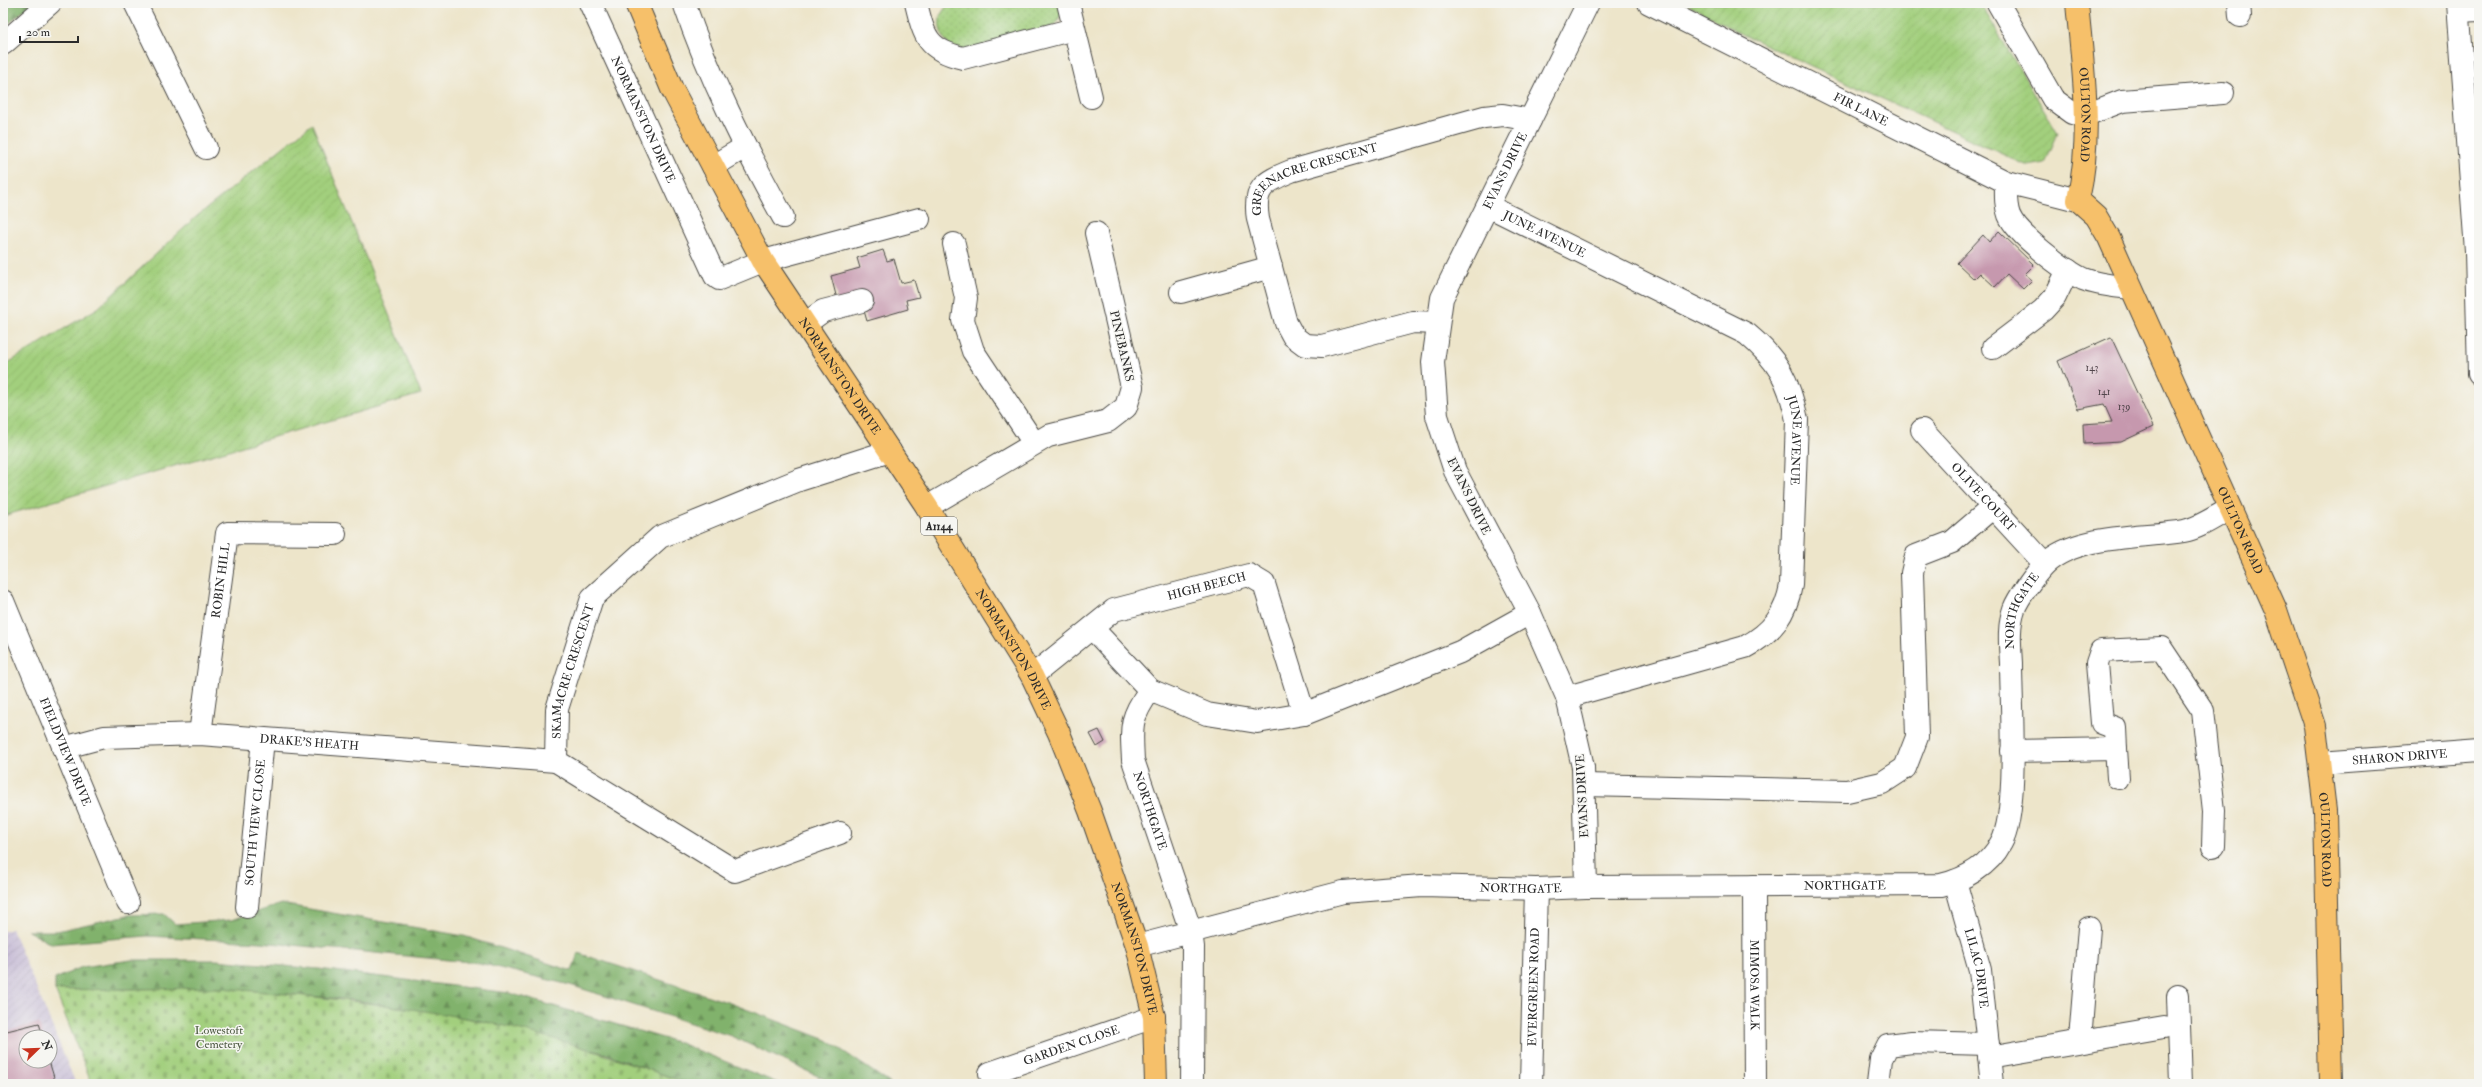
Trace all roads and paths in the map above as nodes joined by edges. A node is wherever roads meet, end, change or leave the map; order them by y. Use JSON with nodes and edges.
{"nodes":[{"id":1,"x":50,"y":3,"type":"edge"},
{"id":2,"x":135,"y":3,"type":"edge"},
{"id":3,"x":590,"y":3,"type":"edge"},
{"id":4,"x":636,"y":3,"type":"edge"},
{"id":5,"x":684,"y":3,"type":"edge"},
{"id":6,"x":916,"y":3,"type":"edge"},
{"id":7,"x":1068,"y":3,"type":"edge"},
{"id":8,"x":1588,"y":3,"type":"edge"},
{"id":9,"x":1649,"y":3,"type":"edge"},
{"id":10,"x":1998,"y":3,"type":"edge"},
{"id":11,"x":2077,"y":3,"type":"edge"},
{"id":12,"x":2466,"y":8,"type":"edge"},
{"id":13,"x":1074,"y":28,"type":"junction"},
{"id":14,"x":3,"y":44,"type":"edge"},
{"id":15,"x":2223,"y":94,"type":"dead end"},
{"id":16,"x":1091,"y":97,"type":"dead end"},
{"id":17,"x":2086,"y":115,"type":"junction"},
{"id":18,"x":1530,"y":120,"type":"junction"},
{"id":19,"x":206,"y":148,"type":"dead end"},
{"id":20,"x":745,"y":148,"type":"junction"},
{"id":21,"x":713,"y":166,"type":"junction"},
{"id":22,"x":2006,"y":182,"type":"junction"},
{"id":23,"x":2078,"y":200,"type":"junction"},
{"id":24,"x":1488,"y":206,"type":"junction"},
{"id":25,"x":783,"y":217,"type":"dead end"},
{"id":26,"x":919,"y":219,"type":"dead end"},
{"id":27,"x":1096,"y":233,"type":"dead end"},
{"id":28,"x":954,"y":244,"type":"dead end"},
{"id":29,"x":2478,"y":250,"type":"edge"},
{"id":30,"x":763,"y":260,"type":"junction"},
{"id":31,"x":1271,"y":267,"type":"junction"},
{"id":32,"x":2068,"y":270,"type":"junction"},
{"id":33,"x":2131,"y":288,"type":"junction"},
{"id":34,"x":1181,"y":292,"type":"dead end"},
{"id":35,"x":862,"y":301,"type":"dead end"},
{"id":36,"x":1437,"y":323,"type":"junction"},
{"id":37,"x":805,"y":324,"type":"junction"},
{"id":38,"x":1993,"y":348,"type":"dead end"},
{"id":39,"x":2479,"y":374,"type":"edge"},
{"id":40,"x":1922,"y":430,"type":"dead end"},
{"id":41,"x":1034,"y":443,"type":"junction"},
{"id":42,"x":890,"y":451,"type":"junction"},
{"id":43,"x":927,"y":507,"type":"junction"},
{"id":44,"x":1993,"y":507,"type":"junction"},
{"id":45,"x":2230,"y":509,"type":"junction"},
{"id":46,"x":334,"y":534,"type":"dead end"},
{"id":47,"x":2045,"y":564,"type":"junction"},
{"id":48,"x":3,"y":600,"type":"edge"},
{"id":49,"x":1530,"y":614,"type":"junction"},
{"id":50,"x":1092,"y":628,"type":"junction"},
{"id":51,"x":1032,"y":676,"type":"junction"},
{"id":52,"x":1150,"y":690,"type":"junction"},
{"id":53,"x":1567,"y":697,"type":"junction"},
{"id":54,"x":1304,"y":714,"type":"junction"},
{"id":55,"x":200,"y":734,"type":"junction"},
{"id":56,"x":263,"y":738,"type":"junction"},
{"id":57,"x":2116,"y":738,"type":"junction"},
{"id":58,"x":63,"y":748,"type":"junction"},
{"id":59,"x":2012,"y":751,"type":"junction"},
{"id":60,"x":2479,"y":751,"type":"edge"},
{"id":61,"x":556,"y":761,"type":"junction"},
{"id":62,"x":2320,"y":763,"type":"junction"},
{"id":63,"x":2118,"y":778,"type":"dead end"},
{"id":64,"x":1584,"y":785,"type":"junction"},
{"id":65,"x":840,"y":833,"type":"dead end"},
{"id":66,"x":2213,"y":846,"type":"dead end"},
{"id":67,"x":1955,"y":881,"type":"junction"},
{"id":68,"x":1754,"y":886,"type":"junction"},
{"id":69,"x":1586,"y":887,"type":"junction"},
{"id":70,"x":1536,"y":889,"type":"junction"},
{"id":71,"x":128,"y":903,"type":"dead end"},
{"id":72,"x":247,"y":907,"type":"dead end"},
{"id":73,"x":2089,"y":928,"type":"dead end"},
{"id":74,"x":1191,"y":932,"type":"junction"},
{"id":75,"x":1137,"y":946,"type":"junction"},
{"id":76,"x":2178,"y":996,"type":"dead end"},
{"id":77,"x":1154,"y":1017,"type":"junction"},
{"id":78,"x":2164,"y":1027,"type":"dead end"},
{"id":79,"x":2080,"y":1040,"type":"junction"},
{"id":80,"x":1989,"y":1051,"type":"junction"},
{"id":81,"x":990,"y":1073,"type":"dead end"},
{"id":82,"x":1156,"y":1084,"type":"edge"},
{"id":83,"x":1192,"y":1084,"type":"edge"},
{"id":84,"x":1531,"y":1084,"type":"edge"},
{"id":85,"x":1755,"y":1084,"type":"edge"},
{"id":86,"x":1878,"y":1084,"type":"edge"},
{"id":87,"x":1992,"y":1084,"type":"edge"},
{"id":88,"x":2181,"y":1084,"type":"edge"},
{"id":89,"x":2331,"y":1084,"type":"edge"}],
"edges":[{"from":1,"to":14,"type":"street"},
{"from":2,"to":19,"type":"street"},
{"from":3,"to":30,"type":"street","name":"NORMANSTON DRIVE"},
{"from":4,"to":21,"type":"main road","name":"NORMANSTON DRIVE","number":"A1144"},
{"from":5,"to":20,"type":"street"},
{"from":6,"to":13,"type":"street"},
{"from":7,"to":13,"type":"street"},
{"from":8,"to":18,"type":"street","name":"EVANS DRIVE"},
{"from":9,"to":22,"type":"street","name":"FIR LANE"},
{"from":10,"to":17,"type":"street"},
{"from":11,"to":17,"type":"main road","name":"OULTON ROAD"},
{"from":12,"to":29,"type":"street"},
{"from":13,"to":16,"type":"street"},
{"from":15,"to":17,"type":"street"},
{"from":17,"to":23,"type":"main road","name":"OULTON ROAD"},
{"from":18,"to":24,"type":"street","name":"EVANS DRIVE"},
{"from":18,"to":31,"type":"street","name":"GREENACRE CRESCENT"},
{"from":20,"to":21,"type":"street"},
{"from":20,"to":25,"type":"street"},
{"from":21,"to":30,"type":"main road","name":"NORMANSTON DRIVE","number":"A1144"},
{"from":22,"to":23,"type":"street","name":"FIR LANE"},
{"from":22,"to":32,"type":"street"},
{"from":23,"to":33,"type":"main road","name":"OULTON ROAD"},
{"from":24,"to":36,"type":"street","name":"EVANS DRIVE"},
{"from":24,"to":53,"type":"street","name":"JUNE AVENUE"},
{"from":26,"to":30,"type":"street"},
{"from":27,"to":41,"type":"street","name":"PINEBANKS"},
{"from":28,"to":41,"type":"street"},
{"from":29,"to":39,"type":"street"},
{"from":30,"to":37,"type":"main road","name":"NORMANSTON DRIVE","number":"A1144"},
{"from":31,"to":34,"type":"street"},
{"from":31,"to":36,"type":"street","name":"GREENACRE CRESCENT"},
{"from":32,"to":33,"type":"street"},
{"from":32,"to":38,"type":"street"},
{"from":33,"to":45,"type":"main road","name":"OULTON ROAD"},
{"from":35,"to":37,"type":"street"},
{"from":36,"to":49,"type":"street","name":"EVANS DRIVE"},
{"from":37,"to":42,"type":"main road","name":"NORMANSTON DRIVE","number":"A1144"},
{"from":40,"to":44,"type":"street","name":"OLIVE COURT"},
{"from":41,"to":43,"type":"street","name":"PINEBANKS"},
{"from":42,"to":43,"type":"main road","name":"NORMANSTON DRIVE","number":"A1144"},
{"from":42,"to":61,"type":"street","name":"SKAMACRE CRESCENT"},
{"from":43,"to":51,"type":"main road","name":"NORMANSTON DRIVE","number":"A1144"},
{"from":44,"to":47,"type":"street","name":"OLIVE COURT"},
{"from":44,"to":64,"type":"street"},
{"from":45,"to":47,"type":"street","name":"NORTHGATE"},
{"from":45,"to":62,"type":"main road","name":"OULTON ROAD"},
{"from":46,"to":55,"type":"street","name":"ROBIN HILL"},
{"from":47,"to":59,"type":"street","name":"NORTHGATE"},
{"from":48,"to":58,"type":"street","name":"FIELDVIEW DRIVE"},
{"from":49,"to":53,"type":"street","name":"EVANS DRIVE"},
{"from":49,"to":54,"type":"street"},
{"from":50,"to":51,"type":"street","name":"HIGH BEECH"},
{"from":50,"to":52,"type":"street"},
{"from":50,"to":54,"type":"street","name":"HIGH BEECH"},
{"from":51,"to":75,"type":"main road","name":"NORMANSTON DRIVE","number":"A1144"},
{"from":52,"to":54,"type":"street"},
{"from":52,"to":74,"type":"street","name":"NORTHGATE"},
{"from":53,"to":64,"type":"street","name":"EVANS DRIVE"},
{"from":55,"to":56,"type":"street","name":"DRAKE'S HEATH"},
{"from":55,"to":58,"type":"street","name":"DRAKE'S HEATH"},
{"from":56,"to":61,"type":"street","name":"DRAKE'S HEATH"},
{"from":56,"to":72,"type":"street","name":"SOUTH VIEW CLOSE"},
{"from":57,"to":59,"type":"street"},
{"from":57,"to":63,"type":"street"},
{"from":57,"to":66,"type":"street"},
{"from":58,"to":71,"type":"street","name":"FIELDVIEW DRIVE"},
{"from":59,"to":67,"type":"street","name":"NORTHGATE"},
{"from":60,"to":62,"type":"street","name":"SHARON DRIVE"},
{"from":61,"to":65,"type":"street"},
{"from":62,"to":89,"type":"main road","name":"OULTON ROAD"},
{"from":64,"to":69,"type":"street","name":"EVANS DRIVE"},
{"from":67,"to":68,"type":"street","name":"NORTHGATE"},
{"from":67,"to":80,"type":"street","name":"LILAC DRIVE"},
{"from":68,"to":69,"type":"street","name":"NORTHGATE"},
{"from":68,"to":85,"type":"street","name":"MIMOSA WALK"},
{"from":69,"to":70,"type":"street","name":"NORTHGATE"},
{"from":70,"to":74,"type":"street","name":"NORTHGATE"},
{"from":70,"to":84,"type":"street","name":"EVERGREEN ROAD"},
{"from":73,"to":79,"type":"street"},
{"from":74,"to":75,"type":"street","name":"NORTHGATE"},
{"from":74,"to":83,"type":"street","name":"NORTHGATE"},
{"from":75,"to":77,"type":"main road","name":"NORMANSTON DRIVE","number":"A1144"},
{"from":76,"to":88,"type":"street"},
{"from":77,"to":81,"type":"street","name":"GARDEN CLOSE"},
{"from":77,"to":82,"type":"main road","name":"NORMANSTON DRIVE","number":"A1144"},
{"from":78,"to":79,"type":"street"},
{"from":79,"to":80,"type":"street"},
{"from":80,"to":86,"type":"street"},
{"from":80,"to":87,"type":"street","name":"LILAC DRIVE"}]}
